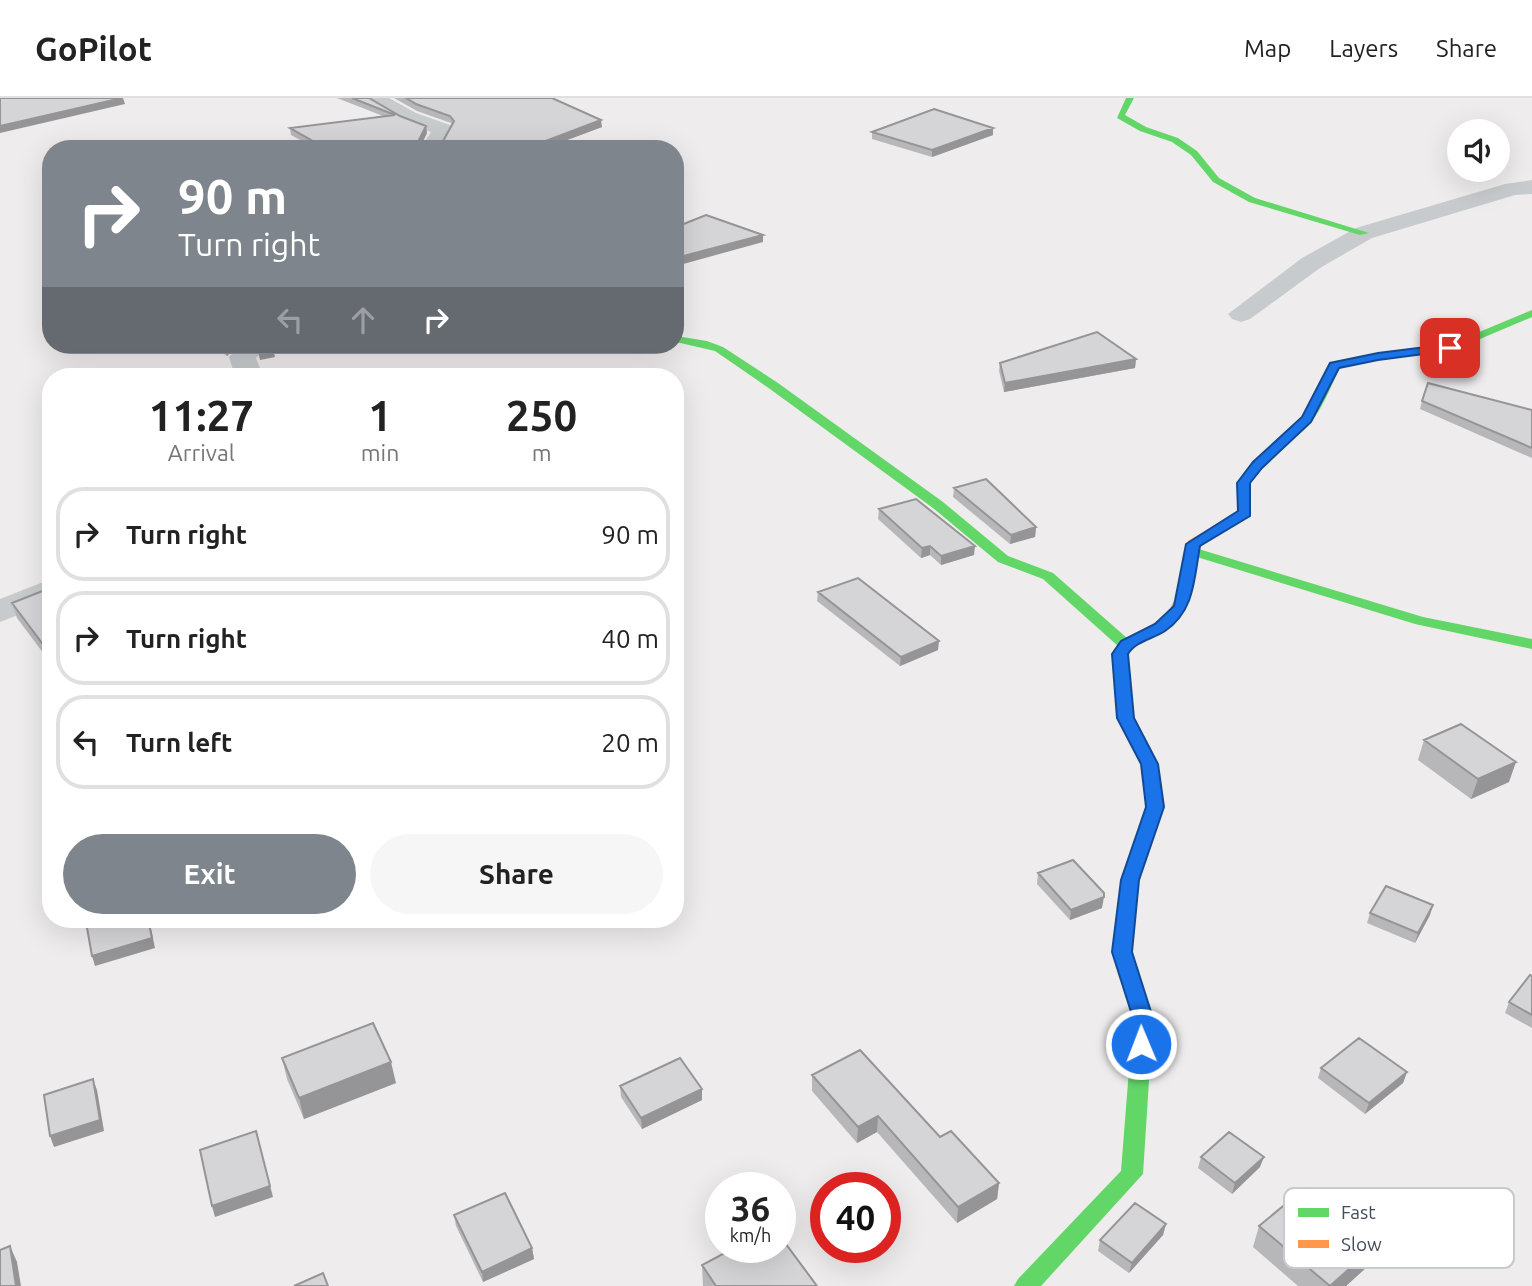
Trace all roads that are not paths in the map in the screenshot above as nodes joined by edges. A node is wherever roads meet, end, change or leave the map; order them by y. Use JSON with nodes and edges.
{"nodes":[{"id":1,"x":374,"y":98,"type":"edge"},
{"id":2,"x":1130,"y":98,"type":"edge"},
{"id":3,"x":436,"y":140,"type":"edge"},
{"id":4,"x":1532,"y":187,"type":"edge"},
{"id":5,"x":1364,"y":233,"type":"junction"},
{"id":6,"x":1532,"y":313,"type":"edge"},
{"id":7,"x":1241,"y":314,"type":"dead end"},
{"id":8,"x":684,"y":340,"type":"edge"},
{"id":9,"x":1192,"y":551,"type":"junction"},
{"id":10,"x":42,"y":593,"type":"edge"},
{"id":11,"x":0,"y":612,"type":"edge"},
{"id":12,"x":1532,"y":644,"type":"edge"},
{"id":13,"x":1126,"y":645,"type":"junction"},
{"id":14,"x":1026,"y":1286,"type":"edge"}],
"edges":[{"from":1,"to":3,"type":"street"},
{"from":2,"to":5,"type":"street"},
{"from":4,"to":5,"type":"street"},
{"from":5,"to":7,"type":"street"},
{"from":6,"to":9,"type":"street"},
{"from":8,"to":13,"type":"street"},
{"from":9,"to":12,"type":"street"},
{"from":9,"to":13,"type":"street"},
{"from":10,"to":11,"type":"street"},
{"from":13,"to":14,"type":"street"}]}
